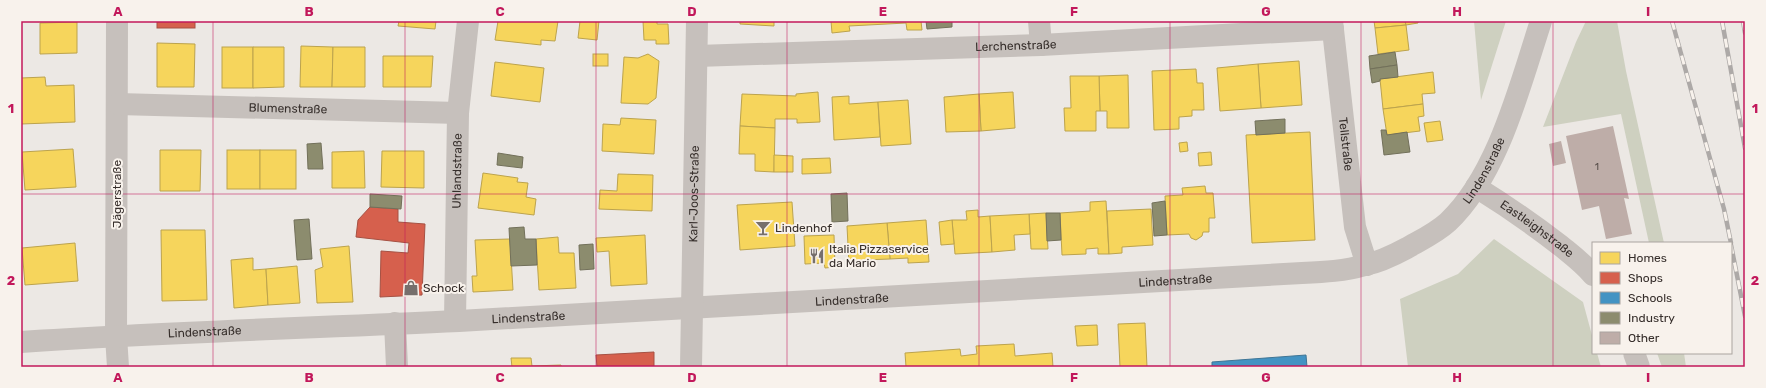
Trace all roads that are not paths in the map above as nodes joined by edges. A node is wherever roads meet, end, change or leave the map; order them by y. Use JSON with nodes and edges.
{"nodes":[{"id":1,"x":117,"y":21,"type":"edge"},
{"id":2,"x":468,"y":21,"type":"edge"},
{"id":3,"x":697,"y":21,"type":"edge"},
{"id":4,"x":1039,"y":21,"type":"edge"},
{"id":5,"x":1541,"y":21,"type":"edge"},
{"id":6,"x":1333,"y":25,"type":"edge"},
{"id":7,"x":1041,"y":45,"type":"junction"},
{"id":8,"x":697,"y":56,"type":"junction"},
{"id":9,"x":118,"y":104,"type":"junction"},
{"id":10,"x":458,"y":113,"type":"junction"},
{"id":11,"x":1476,"y":187,"type":"junction"},
{"id":12,"x":1367,"y":265,"type":"junction"},
{"id":13,"x":1592,"y":274,"type":"edge"},
{"id":14,"x":691,"y":309,"type":"junction"},
{"id":15,"x":455,"y":321,"type":"junction"},
{"id":16,"x":395,"y":323,"type":"junction"},
{"id":17,"x":116,"y":336,"type":"junction"},
{"id":18,"x":21,"y":342,"type":"edge"},
{"id":19,"x":1634,"y":354,"type":"edge"},
{"id":20,"x":118,"y":367,"type":"edge"},
{"id":21,"x":397,"y":367,"type":"edge"},
{"id":22,"x":690,"y":367,"type":"edge"},
{"id":23,"x":1639,"y":367,"type":"edge"}],
"edges":[{"from":1,"to":9,"type":"street","name":"Jägerstraße"},
{"from":2,"to":10,"type":"street","name":"Uhlandstraße"},
{"from":3,"to":8,"type":"street","name":"Karl-Joos-Straße"},
{"from":4,"to":7,"type":"street"},
{"from":5,"to":11,"type":"street","name":"Lindenstraße"},
{"from":6,"to":7,"type":"street","name":"Lerchenstraße"},
{"from":6,"to":12,"type":"street","name":"Tellstraße"},
{"from":7,"to":8,"type":"street","name":"Lerchenstraße"},
{"from":8,"to":14,"type":"street","name":"Karl-Joos-Straße"},
{"from":9,"to":10,"type":"street","name":"Blumenstraße"},
{"from":9,"to":17,"type":"street","name":"Jägerstraße"},
{"from":10,"to":15,"type":"street","name":"Uhlandstraße"},
{"from":11,"to":12,"type":"street","name":"Lindenstraße"},
{"from":11,"to":13,"type":"street","name":"Eastleighstraße"},
{"from":12,"to":14,"type":"street","name":"Lindenstraße"},
{"from":14,"to":15,"type":"street","name":"Lindenstraße"},
{"from":14,"to":22,"type":"street","name":"Karl-Joos-Straße"},
{"from":15,"to":16,"type":"street","name":"Lindenstraße"},
{"from":16,"to":17,"type":"street","name":"Lindenstraße"},
{"from":16,"to":21,"type":"street"},
{"from":17,"to":18,"type":"street","name":"Lindenstraße"},
{"from":17,"to":20,"type":"street","name":"Jägerstraße"},
{"from":19,"to":23,"type":"street"}]}
